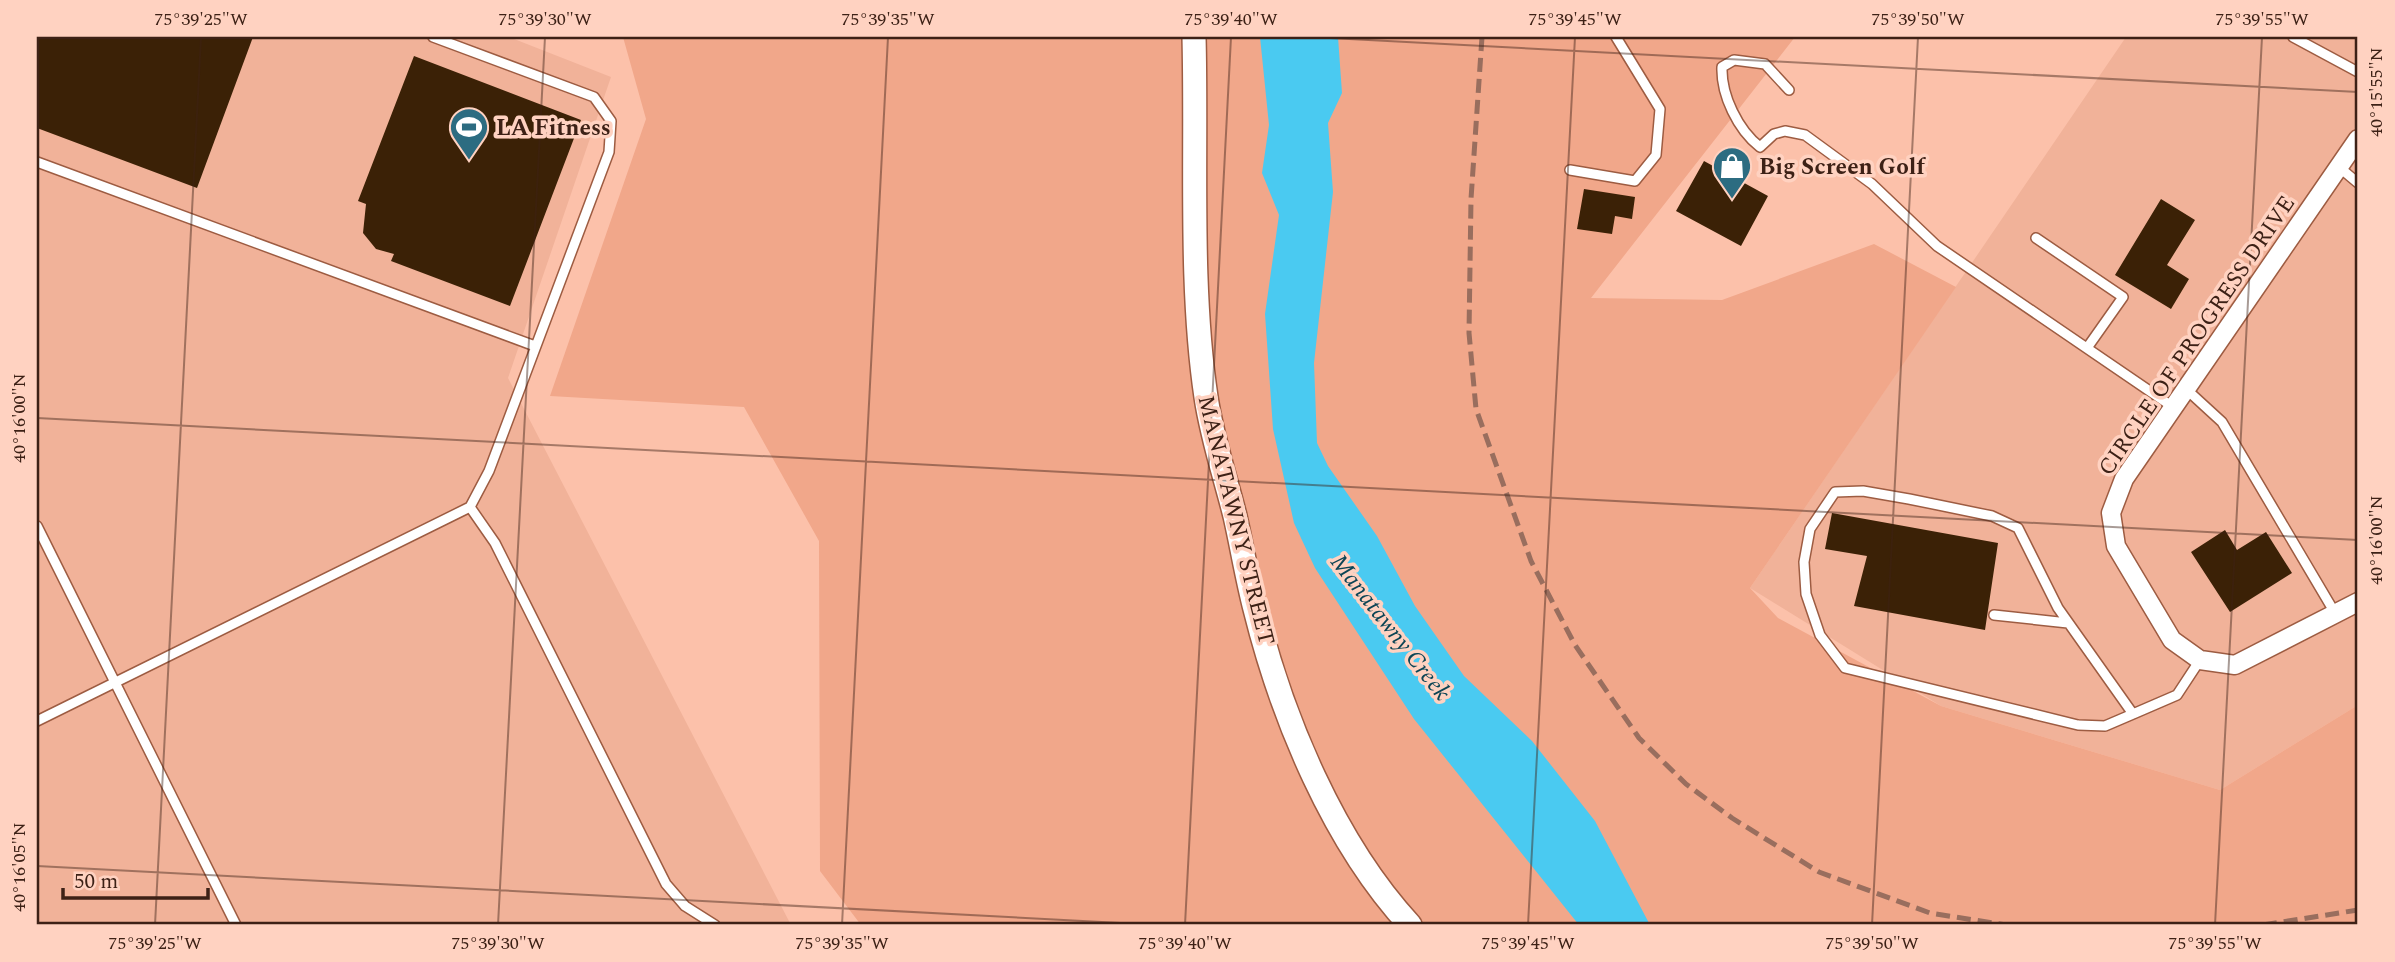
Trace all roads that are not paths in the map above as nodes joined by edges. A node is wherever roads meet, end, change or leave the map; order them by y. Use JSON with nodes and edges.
{"nodes":[{"id":1,"x":433,"y":37,"type":"edge"},
{"id":2,"x":1194,"y":37,"type":"edge"},
{"id":3,"x":1616,"y":37,"type":"edge"},
{"id":4,"x":2293,"y":37,"type":"edge"},
{"id":5,"x":2358,"y":72,"type":"edge"},
{"id":6,"x":1789,"y":90,"type":"dead end"},
{"id":7,"x":2358,"y":139,"type":"edge"},
{"id":8,"x":37,"y":162,"type":"edge"},
{"id":9,"x":2339,"y":167,"type":"junction"},
{"id":10,"x":1570,"y":170,"type":"dead end"},
{"id":11,"x":2358,"y":183,"type":"edge"},
{"id":12,"x":2036,"y":238,"type":"dead end"},
{"id":13,"x":535,"y":346,"type":"junction"},
{"id":14,"x":2087,"y":348,"type":"junction"},
{"id":15,"x":2186,"y":389,"type":"junction"},
{"id":16,"x":2173,"y":407,"type":"junction"},
{"id":17,"x":470,"y":507,"type":"junction"},
{"id":18,"x":37,"y":526,"type":"edge"},
{"id":19,"x":2358,"y":602,"type":"edge"},
{"id":20,"x":2335,"y":613,"type":"junction"},
{"id":21,"x":1994,"y":615,"type":"dead end"},
{"id":22,"x":2068,"y":623,"type":"junction"},
{"id":23,"x":2200,"y":660,"type":"junction"},
{"id":24,"x":115,"y":682,"type":"junction"},
{"id":25,"x":2133,"y":714,"type":"junction"},
{"id":26,"x":37,"y":721,"type":"edge"},
{"id":27,"x":705,"y":919,"type":"junction"},
{"id":28,"x":236,"y":925,"type":"edge"},
{"id":29,"x":693,"y":925,"type":"edge"},
{"id":30,"x":715,"y":925,"type":"edge"},
{"id":31,"x":1410,"y":925,"type":"edge"}],
"edges":[{"from":1,"to":13,"type":"lane"},
{"from":2,"to":31,"type":"street","name":"MANATAWNY STREET"},
{"from":3,"to":10,"type":"lane"},
{"from":4,"to":5,"type":"lane"},
{"from":6,"to":14,"type":"lane"},
{"from":7,"to":9,"type":"street","name":"CIRCLE OF PROGRESS DRIVE"},
{"from":8,"to":13,"type":"lane"},
{"from":9,"to":11,"type":"lane"},
{"from":9,"to":15,"type":"street","name":"CIRCLE OF PROGRESS DRIVE"},
{"from":12,"to":14,"type":"lane"},
{"from":13,"to":17,"type":"lane"},
{"from":14,"to":16,"type":"lane"},
{"from":15,"to":16,"type":"street","name":"CIRCLE OF PROGRESS DRIVE"},
{"from":15,"to":20,"type":"lane"},
{"from":16,"to":23,"type":"street","name":"CIRCLE OF PROGRESS DRIVE"},
{"from":17,"to":24,"type":"lane"},
{"from":17,"to":27,"type":"lane"},
{"from":18,"to":24,"type":"lane"},
{"from":19,"to":20,"type":"street","name":"CIRCLE OF PROGRESS DRIVE"},
{"from":20,"to":23,"type":"street","name":"CIRCLE OF PROGRESS DRIVE"},
{"from":21,"to":22,"type":"lane"},
{"from":22,"to":25,"type":"lane"},
{"from":22,"to":25,"type":"lane"},
{"from":23,"to":25,"type":"lane"},
{"from":24,"to":26,"type":"lane"},
{"from":24,"to":28,"type":"lane"},
{"from":27,"to":29,"type":"lane"},
{"from":27,"to":30,"type":"lane"}]}
